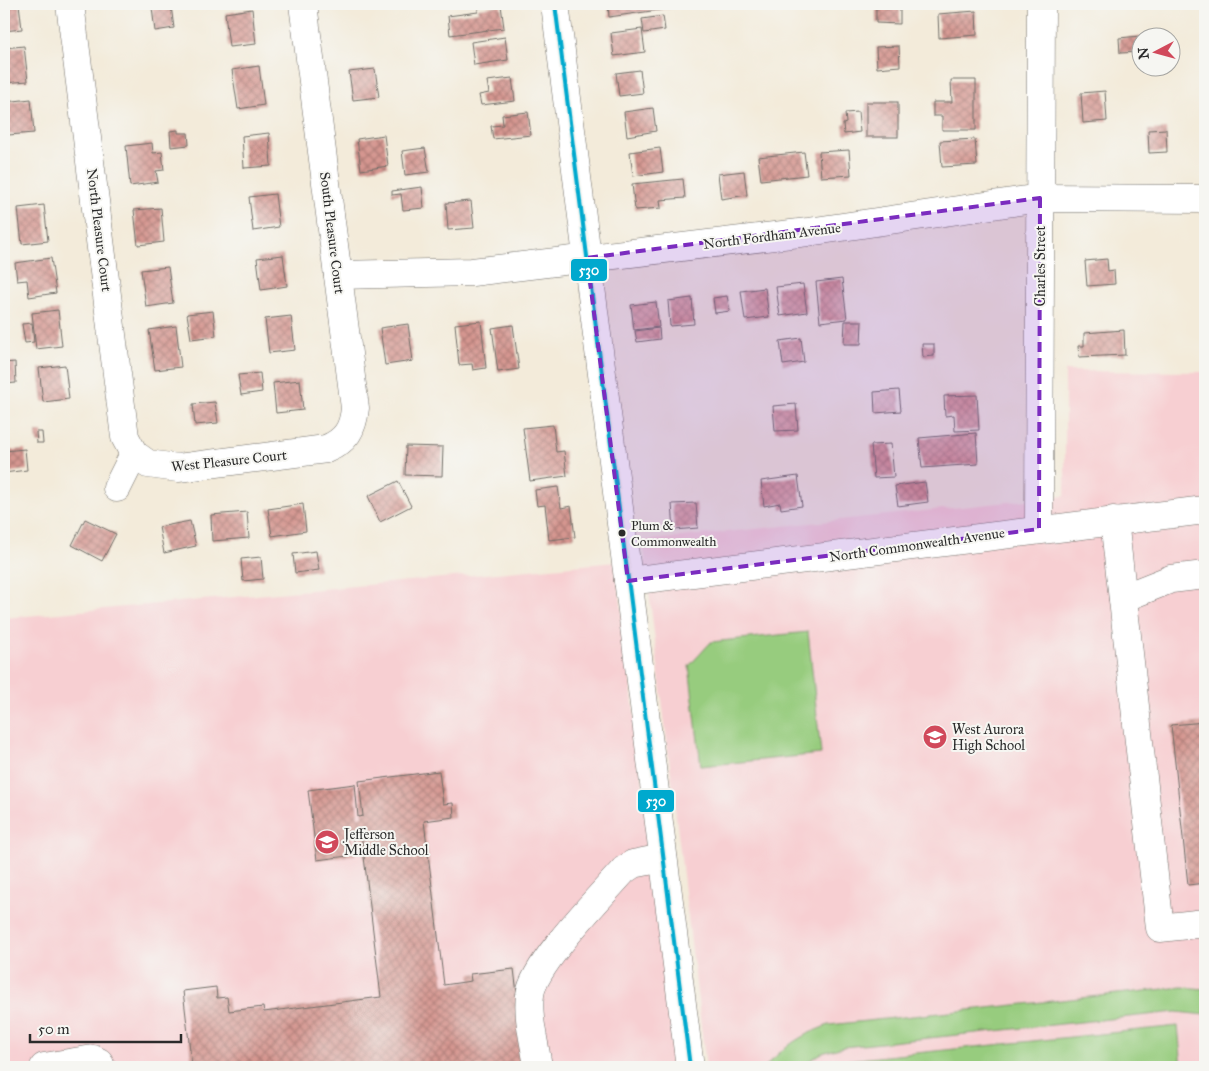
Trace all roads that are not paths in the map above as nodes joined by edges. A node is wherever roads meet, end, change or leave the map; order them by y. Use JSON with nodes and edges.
{"nodes":[{"id":1,"x":70,"y":4,"type":"edge"},
{"id":2,"x":303,"y":4,"type":"edge"},
{"id":3,"x":554,"y":4,"type":"edge"},
{"id":4,"x":1041,"y":4,"type":"edge"},
{"id":5,"x":1040,"y":198,"type":"junction"},
{"id":6,"x":1205,"y":199,"type":"edge"},
{"id":7,"x":587,"y":258,"type":"junction"},
{"id":8,"x":338,"y":275,"type":"junction"},
{"id":9,"x":326,"y":449,"type":"joint"},
{"id":10,"x":134,"y":454,"type":"junction"},
{"id":11,"x":117,"y":488,"type":"dead end"},
{"id":12,"x":1205,"y":510,"type":"edge"},
{"id":13,"x":1114,"y":520,"type":"junction"},
{"id":14,"x":1039,"y":528,"type":"junction"},
{"id":15,"x":1205,"y":575,"type":"edge"},
{"id":16,"x":628,"y":580,"type":"junction"},
{"id":17,"x":1123,"y":598,"type":"junction"},
{"id":18,"x":663,"y":858,"type":"junction"},
{"id":19,"x":1205,"y":923,"type":"edge"},
{"id":20,"x":44,"y":1067,"type":"edge"},
{"id":21,"x":101,"y":1067,"type":"edge"},
{"id":22,"x":538,"y":1067,"type":"edge"},
{"id":23,"x":690,"y":1067,"type":"edge"}],
"edges":[{"from":1,"to":10,"type":"street","name":"North Pleasure Court"},
{"from":2,"to":8,"type":"street","name":"South Pleasure Court"},
{"from":3,"to":7,"type":"street"},
{"from":4,"to":5,"type":"street","name":"Charles Street"},
{"from":5,"to":6,"type":"street","name":"North Fordham Avenue"},
{"from":5,"to":7,"type":"street","name":"North Fordham Avenue"},
{"from":5,"to":14,"type":"street","name":"Charles Street"},
{"from":7,"to":8,"type":"street","name":"North Fordham Avenue"},
{"from":7,"to":16,"type":"street"},
{"from":8,"to":9,"type":"street","name":"South Pleasure Court"},
{"from":9,"to":10,"type":"street","name":"West Pleasure Court"},
{"from":10,"to":11,"type":"street"},
{"from":12,"to":13,"type":"street","name":"North Commonwealth Avenue"},
{"from":13,"to":14,"type":"street","name":"North Commonwealth Avenue"},
{"from":13,"to":17,"type":"street"},
{"from":14,"to":16,"type":"street","name":"North Commonwealth Avenue"},
{"from":15,"to":17,"type":"street"},
{"from":16,"to":18,"type":"street"},
{"from":17,"to":19,"type":"street"},
{"from":18,"to":22,"type":"street"},
{"from":18,"to":23,"type":"street"},
{"from":20,"to":21,"type":"street"}]}
